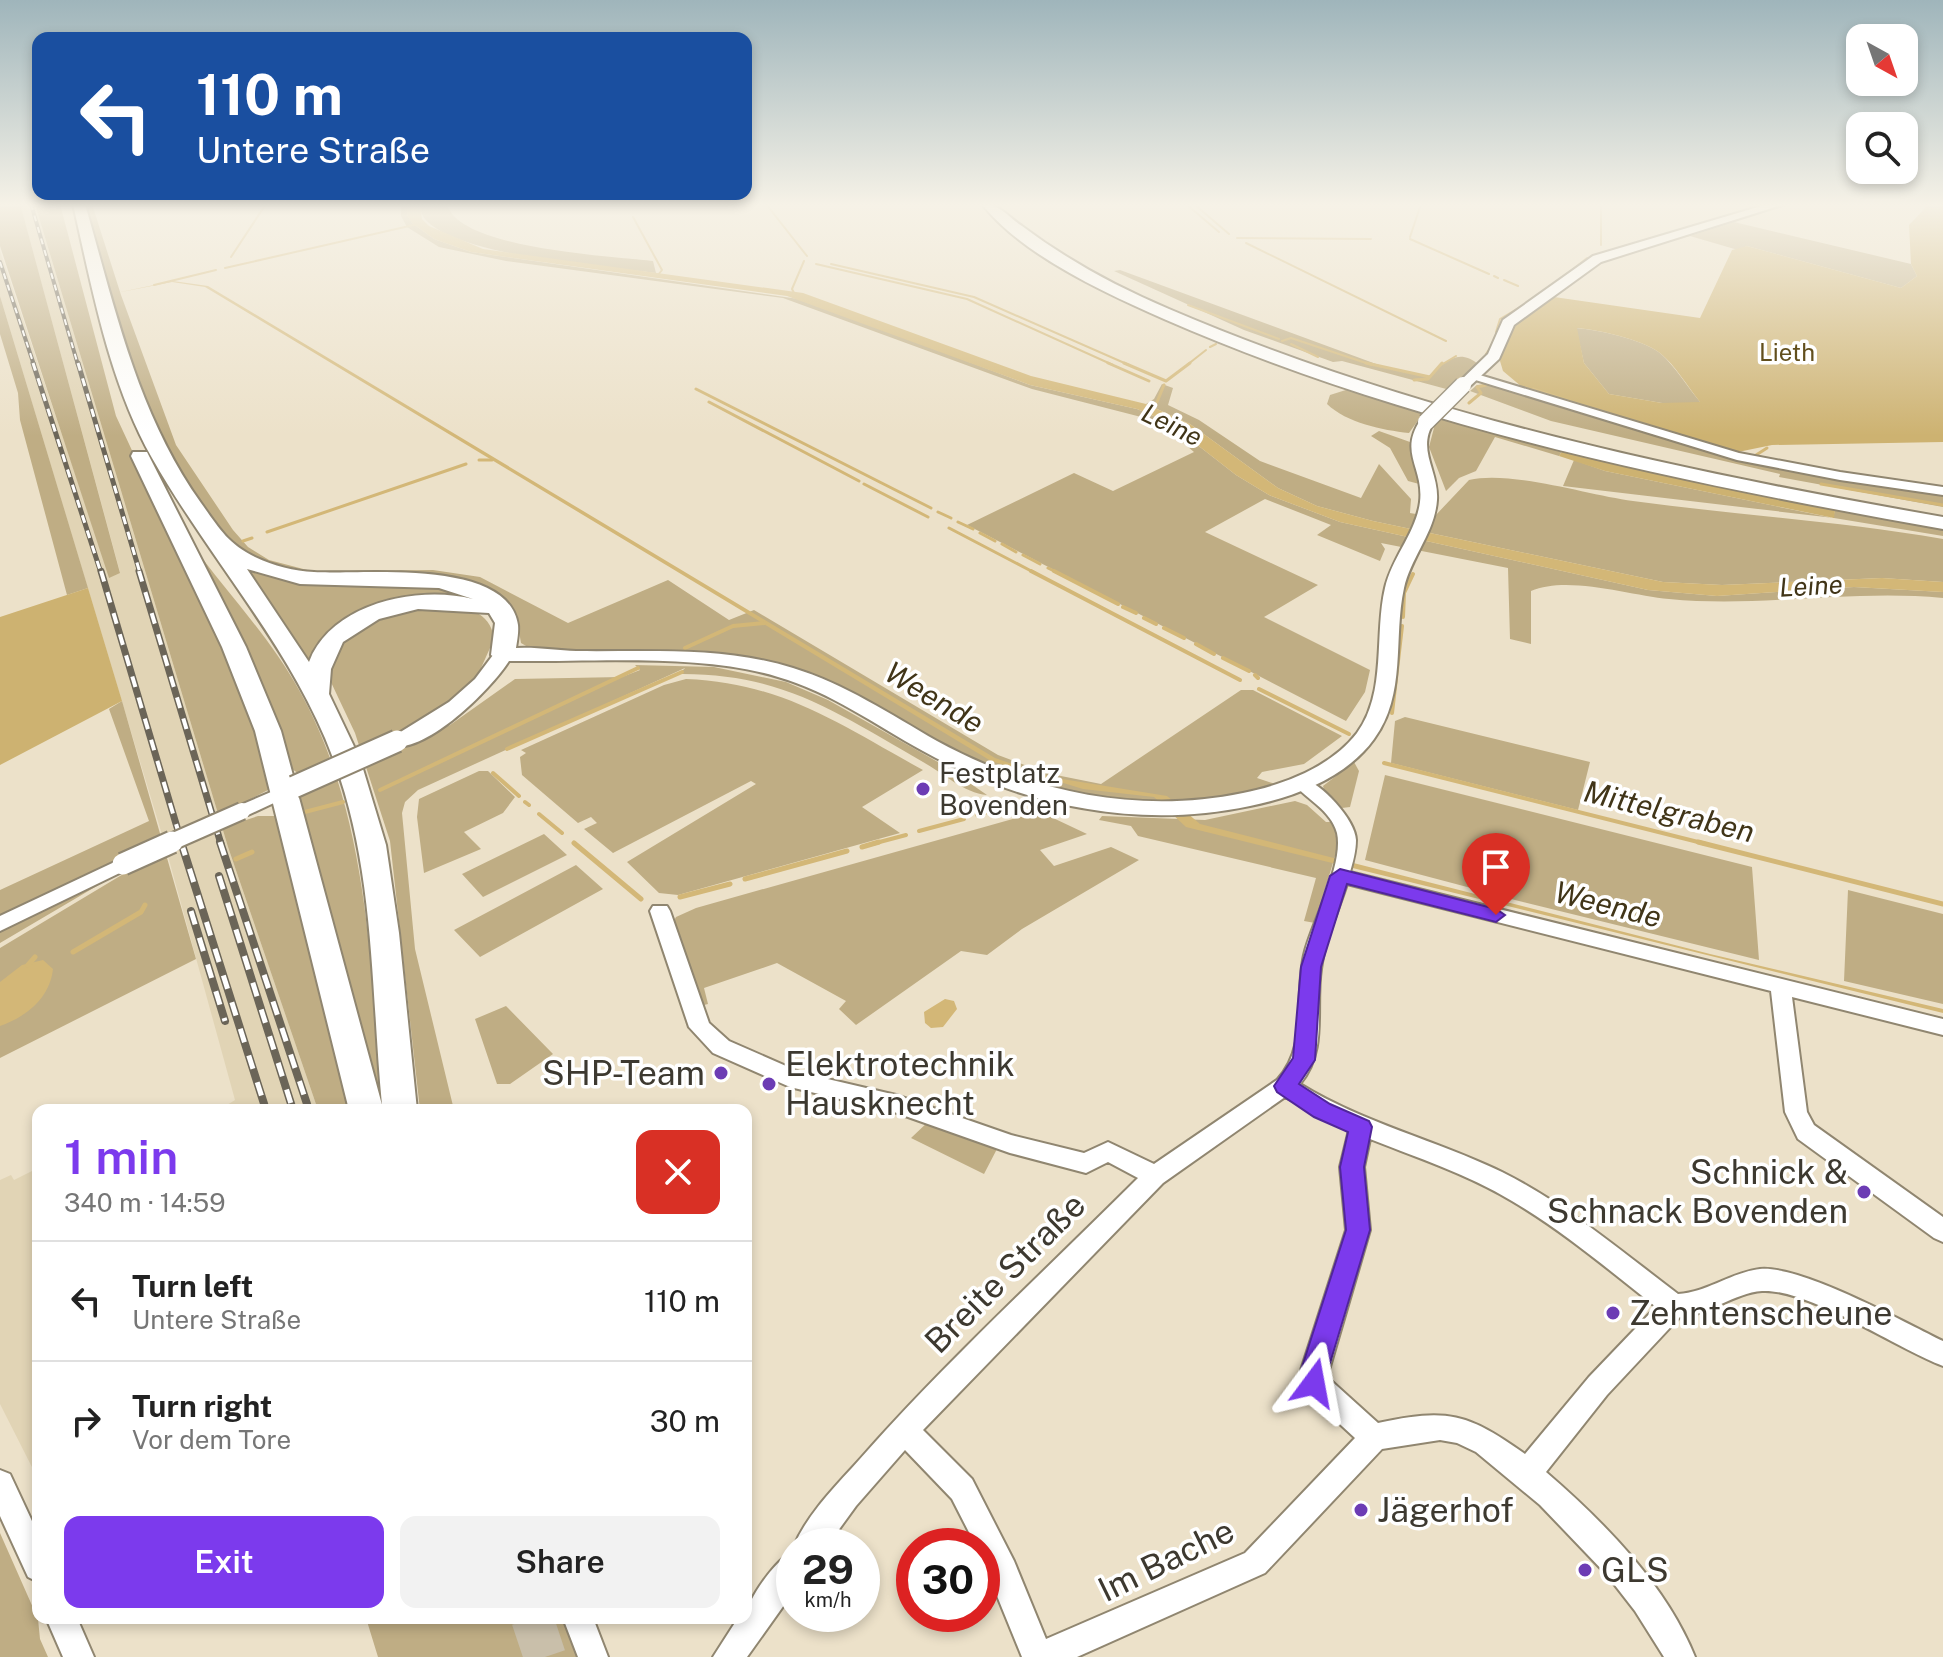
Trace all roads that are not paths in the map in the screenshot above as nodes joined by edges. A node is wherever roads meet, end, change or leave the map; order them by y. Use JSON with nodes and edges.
{"nodes":[{"id":1,"x":86,"y":281,"type":"edge"},
{"id":2,"x":102,"y":281,"type":"edge"},
{"id":3,"x":1102,"y":281,"type":"edge"},
{"id":4,"x":1122,"y":281,"type":"edge"},
{"id":5,"x":1566,"y":281,"type":"edge"},
{"id":6,"x":1468,"y":381,"type":"junction"},
{"id":7,"x":156,"y":487,"type":"junction"},
{"id":8,"x":1943,"y":491,"type":"edge"},
{"id":9,"x":1943,"y":513,"type":"edge"},
{"id":10,"x":1943,"y":523,"type":"edge"},
{"id":11,"x":219,"y":544,"type":"junction"},
{"id":12,"x":505,"y":617,"type":"junction"},
{"id":13,"x":284,"y":645,"type":"junction"},
{"id":14,"x":502,"y":657,"type":"junction"},
{"id":15,"x":546,"y":658,"type":"junction"},
{"id":16,"x":478,"y":688,"type":"junction"},
{"id":17,"x":316,"y":697,"type":"junction"},
{"id":18,"x":1302,"y":783,"type":"junction"},
{"id":19,"x":289,"y":789,"type":"junction"},
{"id":20,"x":1342,"y":866,"type":"junction"},
{"id":21,"x":660,"y":911,"type":"dead end"},
{"id":22,"x":0,"y":924,"type":"edge"},
{"id":23,"x":1781,"y":988,"type":"junction"},
{"id":24,"x":1943,"y":1027,"type":"edge"},
{"id":25,"x":1285,"y":1086,"type":"junction"},
{"id":26,"x":365,"y":1104,"type":"edge"},
{"id":27,"x":399,"y":1104,"type":"edge"},
{"id":28,"x":1361,"y":1127,"type":"junction"},
{"id":29,"x":1155,"y":1176,"type":"junction"},
{"id":30,"x":1943,"y":1231,"type":"edge"},
{"id":31,"x":1674,"y":1306,"type":"junction"},
{"id":32,"x":1943,"y":1354,"type":"edge"},
{"id":33,"x":904,"y":1430,"type":"junction"},
{"id":34,"x":1374,"y":1437,"type":"junction"},
{"id":35,"x":1529,"y":1472,"type":"junction"},
{"id":36,"x":0,"y":1484,"type":"edge"},
{"id":37,"x":822,"y":1528,"type":"edge"},
{"id":38,"x":32,"y":1554,"type":"edge"},
{"id":39,"x":776,"y":1591,"type":"edge"},
{"id":40,"x":64,"y":1624,"type":"edge"},
{"id":41,"x":580,"y":1624,"type":"edge"},
{"id":42,"x":752,"y":1624,"type":"edge"},
{"id":43,"x":752,"y":1624,"type":"edge"},
{"id":44,"x":79,"y":1657,"type":"edge"},
{"id":45,"x":593,"y":1657,"type":"edge"},
{"id":46,"x":728,"y":1657,"type":"edge"},
{"id":47,"x":1039,"y":1657,"type":"edge"},
{"id":48,"x":1680,"y":1657,"type":"edge"}],
"edges":[{"from":1,"to":7,"type":"highway"},
{"from":2,"to":11,"type":"highway"},
{"from":3,"to":10,"type":"highway"},
{"from":4,"to":9,"type":"highway"},
{"from":5,"to":6,"type":"main road"},
{"from":6,"to":8,"type":"street"},
{"from":6,"to":18,"type":"main road","bridge":true},
{"from":7,"to":13,"type":"highway"},
{"from":7,"to":19,"type":"highway"},
{"from":11,"to":12,"type":"highway"},
{"from":11,"to":13,"type":"highway"},
{"from":12,"to":14,"type":"highway"},
{"from":12,"to":17,"type":"highway"},
{"from":13,"to":17,"type":"highway"},
{"from":14,"to":15,"type":"main road"},
{"from":14,"to":16,"type":"main road"},
{"from":15,"to":16,"type":"main road"},
{"from":15,"to":18,"type":"main road"},
{"from":16,"to":19,"type":"main road","bridge":true},
{"from":17,"to":27,"type":"highway"},
{"from":18,"to":20,"type":"street"},
{"from":19,"to":22,"type":"street","bridge":true},
{"from":19,"to":26,"type":"highway"},
{"from":20,"to":23,"type":"street"},
{"from":20,"to":25,"type":"street"},
{"from":21,"to":29,"type":"street"},
{"from":23,"to":24,"type":"street"},
{"from":23,"to":30,"type":"street"},
{"from":25,"to":28,"type":"street"},
{"from":25,"to":29,"type":"street","name":"Breite Straße"},
{"from":28,"to":31,"type":"street"},
{"from":28,"to":34,"type":"street"},
{"from":29,"to":33,"type":"street","name":"Breite Straße"},
{"from":31,"to":32,"type":"street"},
{"from":31,"to":35,"type":"street"},
{"from":33,"to":37,"type":"street","name":"Breite Straße"},
{"from":33,"to":47,"type":"street"},
{"from":34,"to":35,"type":"street"},
{"from":34,"to":47,"type":"street","name":"Im Bache"},
{"from":35,"to":48,"type":"street"},
{"from":36,"to":38,"type":"street"},
{"from":39,"to":43,"type":"street"},
{"from":40,"to":44,"type":"street"},
{"from":41,"to":45,"type":"street"},
{"from":42,"to":46,"type":"street"}]}
